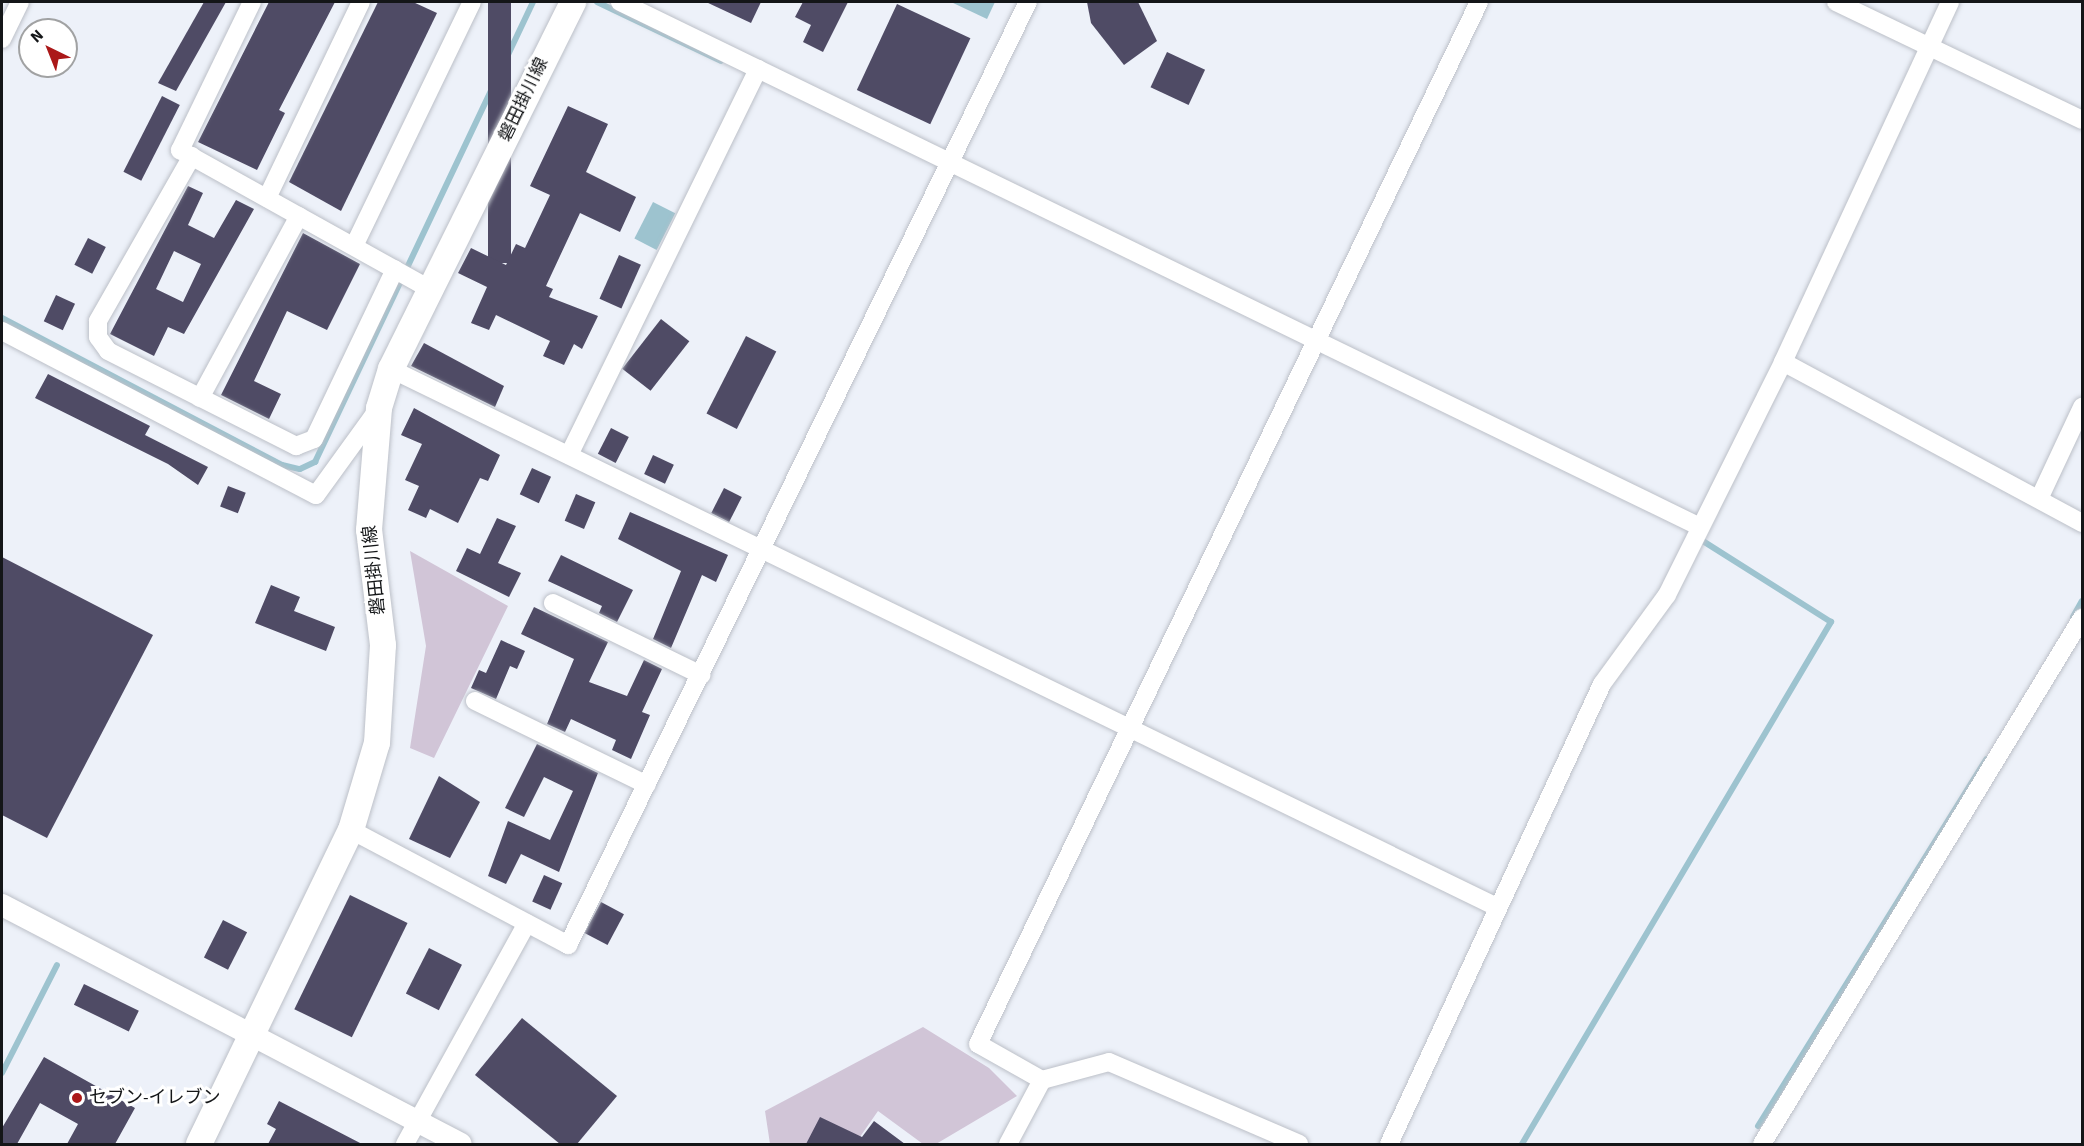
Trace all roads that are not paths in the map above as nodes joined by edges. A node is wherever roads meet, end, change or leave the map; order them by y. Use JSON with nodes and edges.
{"nodes":[{"id":1,"x":20,"y":2,"type":"edge"},
{"id":2,"x":252,"y":2,"type":"edge"},
{"id":3,"x":361,"y":2,"type":"edge"},
{"id":4,"x":472,"y":2,"type":"edge"},
{"id":5,"x":573,"y":2,"type":"edge"},
{"id":6,"x":620,"y":2,"type":"edge"},
{"id":7,"x":1028,"y":2,"type":"edge"},
{"id":8,"x":1479,"y":2,"type":"edge"},
{"id":9,"x":1836,"y":2,"type":"edge"},
{"id":10,"x":1950,"y":2,"type":"edge"},
{"id":11,"x":2,"y":39,"type":"edge"},
{"id":12,"x":1928,"y":46,"type":"junction"},
{"id":13,"x":758,"y":69,"type":"junction"},
{"id":14,"x":2082,"y":120,"type":"edge"},
{"id":15,"x":192,"y":156,"type":"junction"},
{"id":16,"x":950,"y":163,"type":"junction"},
{"id":17,"x":267,"y":198,"type":"junction"},
{"id":18,"x":299,"y":216,"type":"junction"},
{"id":19,"x":354,"y":246,"type":"junction"},
{"id":20,"x":395,"y":269,"type":"junction"},
{"id":21,"x":430,"y":289,"type":"junction"},
{"id":22,"x":2,"y":331,"type":"edge"},
{"id":23,"x":1316,"y":338,"type":"junction"},
{"id":24,"x":1783,"y":362,"type":"junction"},
{"id":25,"x":391,"y":369,"type":"junction"},
{"id":26,"x":200,"y":398,"type":"junction"},
{"id":27,"x":2082,"y":407,"type":"edge"},
{"id":28,"x":379,"y":408,"type":"junction"},
{"id":29,"x":568,"y":455,"type":"junction"},
{"id":30,"x":2039,"y":499,"type":"junction"},
{"id":31,"x":2082,"y":523,"type":"edge"},
{"id":32,"x":1700,"y":527,"type":"junction"},
{"id":33,"x":763,"y":550,"type":"junction"},
{"id":34,"x":553,"y":603,"type":"dead end"},
{"id":35,"x":2082,"y":618,"type":"edge"},
{"id":36,"x":701,"y":675,"type":"junction"},
{"id":37,"x":475,"y":702,"type":"dead end"},
{"id":38,"x":1128,"y":728,"type":"junction"},
{"id":39,"x":647,"y":785,"type":"junction"},
{"id":40,"x":351,"y":830,"type":"junction"},
{"id":41,"x":2,"y":905,"type":"edge"},
{"id":42,"x":1497,"y":907,"type":"junction"},
{"id":43,"x":526,"y":923,"type":"junction"},
{"id":44,"x":253,"y":1036,"type":"junction"},
{"id":45,"x":1042,"y":1080,"type":"junction"},
{"id":46,"x":418,"y":1122,"type":"junction"},
{"id":47,"x":199,"y":1144,"type":"edge"},
{"id":48,"x":405,"y":1144,"type":"edge"},
{"id":49,"x":461,"y":1144,"type":"edge"},
{"id":50,"x":1008,"y":1144,"type":"edge"},
{"id":51,"x":1299,"y":1144,"type":"edge"},
{"id":52,"x":1389,"y":1144,"type":"edge"},
{"id":53,"x":1762,"y":1144,"type":"edge"}],
"edges":[{"from":1,"to":11,"type":"street"},
{"from":2,"to":15,"type":"street"},
{"from":3,"to":17,"type":"street"},
{"from":4,"to":19,"type":"street"},
{"from":5,"to":21,"type":"main road","name":"磐田掛川線"},
{"from":6,"to":13,"type":"street"},
{"from":7,"to":16,"type":"street"},
{"from":8,"to":23,"type":"street"},
{"from":9,"to":12,"type":"street"},
{"from":10,"to":12,"type":"street"},
{"from":12,"to":14,"type":"street"},
{"from":12,"to":24,"type":"street"},
{"from":13,"to":16,"type":"street"},
{"from":13,"to":29,"type":"street"},
{"from":15,"to":17,"type":"street"},
{"from":15,"to":26,"type":"street"},
{"from":16,"to":23,"type":"street"},
{"from":16,"to":33,"type":"street"},
{"from":17,"to":18,"type":"street"},
{"from":18,"to":19,"type":"street"},
{"from":18,"to":26,"type":"street"},
{"from":19,"to":20,"type":"street"},
{"from":20,"to":21,"type":"street"},
{"from":20,"to":26,"type":"street"},
{"from":21,"to":25,"type":"main road","name":"磐田掛川線"},
{"from":22,"to":28,"type":"street"},
{"from":23,"to":32,"type":"street"},
{"from":23,"to":38,"type":"street"},
{"from":24,"to":30,"type":"street"},
{"from":24,"to":32,"type":"street"},
{"from":25,"to":28,"type":"main road","name":"磐田掛川線"},
{"from":25,"to":29,"type":"street"},
{"from":27,"to":30,"type":"street"},
{"from":28,"to":40,"type":"main road","name":"磐田掛川線"},
{"from":29,"to":33,"type":"street"},
{"from":30,"to":31,"type":"street"},
{"from":32,"to":42,"type":"street"},
{"from":33,"to":36,"type":"street"},
{"from":33,"to":38,"type":"street"},
{"from":34,"to":36,"type":"street"},
{"from":35,"to":53,"type":"street"},
{"from":36,"to":39,"type":"street"},
{"from":37,"to":39,"type":"street"},
{"from":38,"to":42,"type":"street"},
{"from":38,"to":45,"type":"street"},
{"from":39,"to":43,"type":"street"},
{"from":40,"to":43,"type":"street"},
{"from":40,"to":44,"type":"main road","name":"磐田掛川線"},
{"from":41,"to":44,"type":"street"},
{"from":42,"to":52,"type":"street"},
{"from":43,"to":46,"type":"street"},
{"from":44,"to":46,"type":"street"},
{"from":44,"to":47,"type":"main road","name":"磐田掛川線"},
{"from":45,"to":50,"type":"street"},
{"from":45,"to":51,"type":"street"},
{"from":46,"to":48,"type":"street"},
{"from":46,"to":49,"type":"street"}]}
